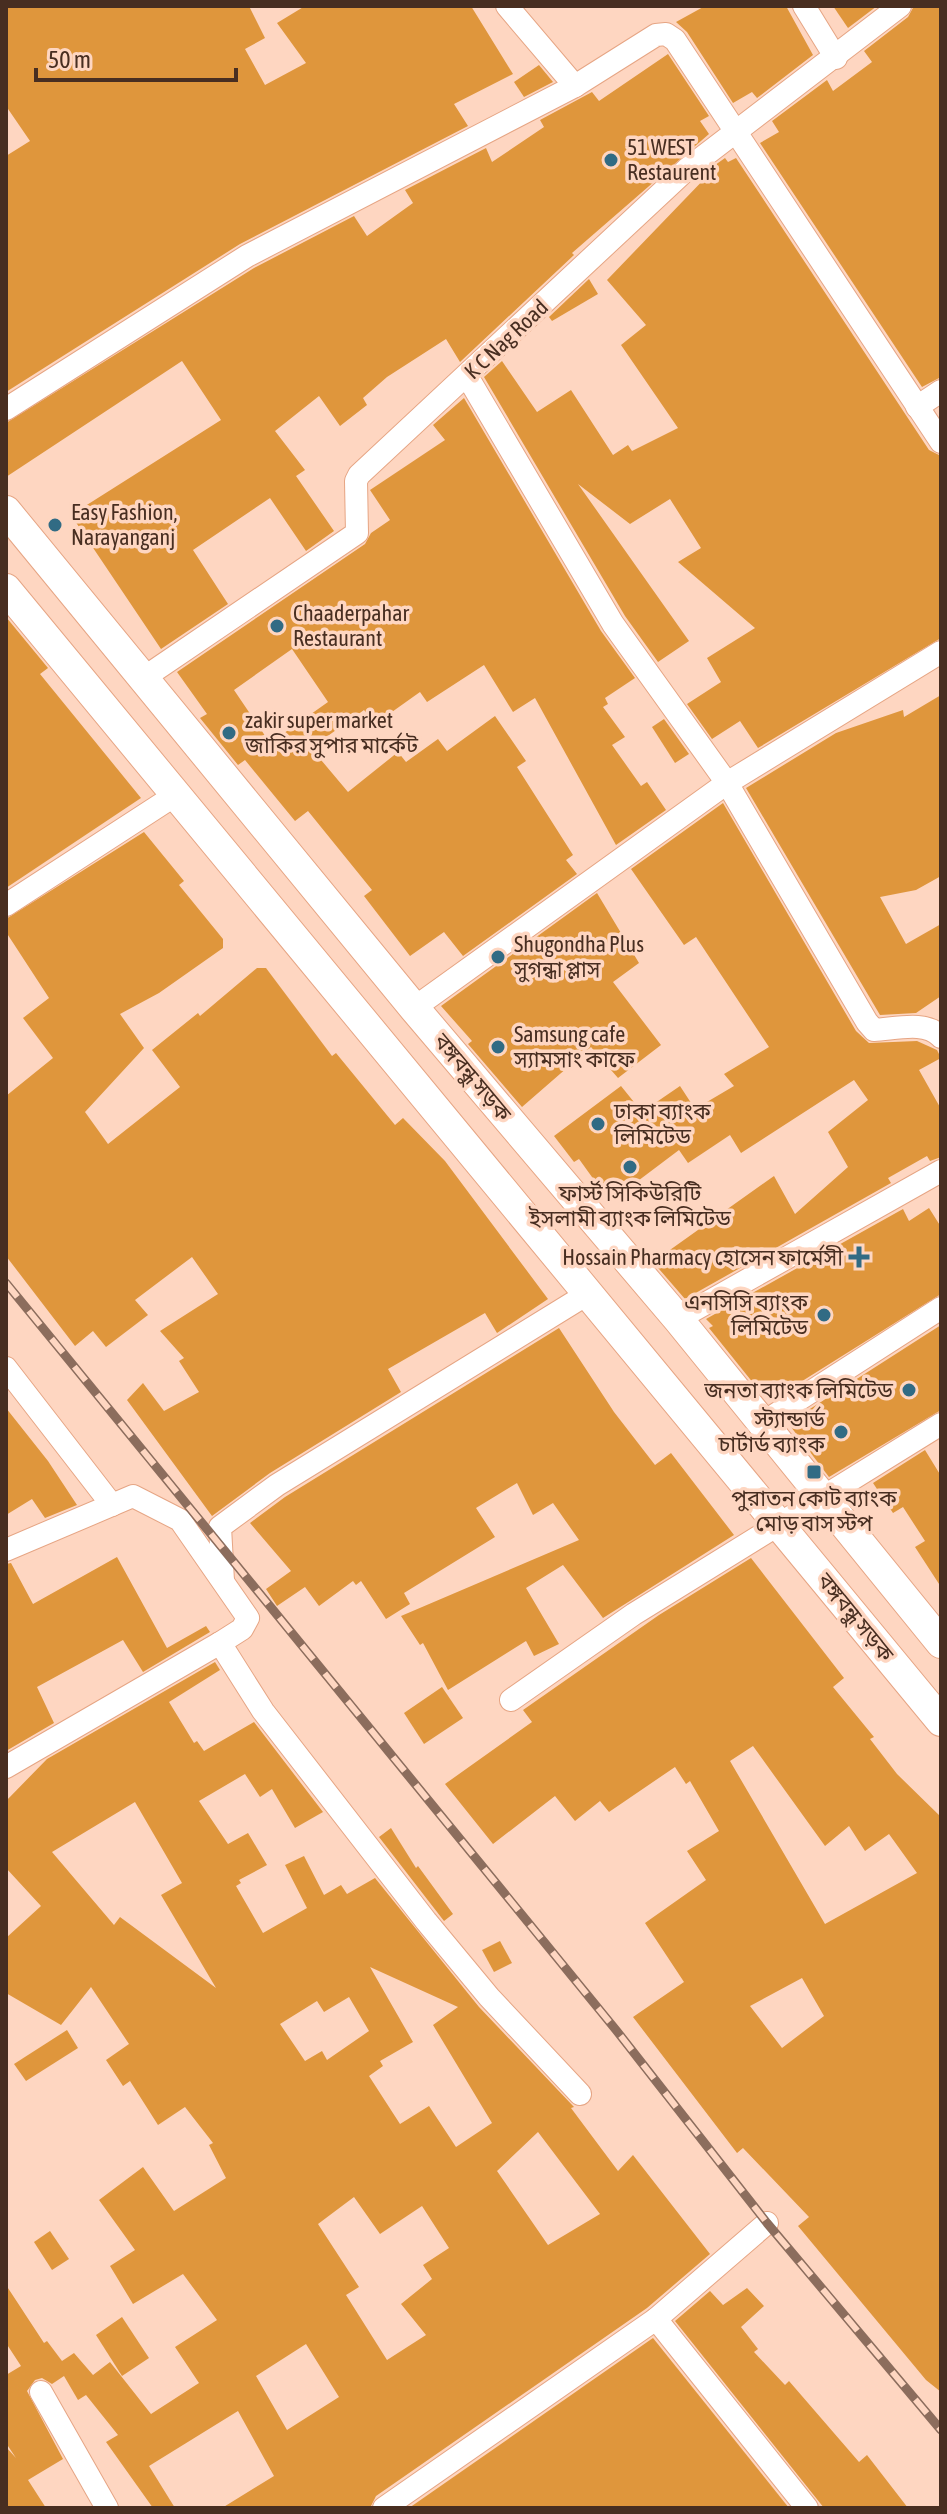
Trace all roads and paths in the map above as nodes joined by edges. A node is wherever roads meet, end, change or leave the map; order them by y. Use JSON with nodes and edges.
{"nodes":[{"id":1,"x":507,"y":6,"type":"edge"},
{"id":2,"x":804,"y":6,"type":"edge"},
{"id":3,"x":900,"y":6,"type":"edge"},
{"id":4,"x":836,"y":58,"type":"junction"},
{"id":5,"x":575,"y":86,"type":"junction"},
{"id":6,"x":735,"y":134,"type":"junction"},
{"id":7,"x":467,"y":376,"type":"junction"},
{"id":8,"x":941,"y":391,"type":"edge"},
{"id":9,"x":917,"y":407,"type":"junction"},
{"id":10,"x":6,"y":409,"type":"edge"},
{"id":11,"x":941,"y":442,"type":"edge"},
{"id":12,"x":6,"y":511,"type":"edge"},
{"id":13,"x":6,"y":589,"type":"edge"},
{"id":14,"x":941,"y":652,"type":"edge"},
{"id":15,"x":145,"y":677,"type":"junction"},
{"id":16,"x":727,"y":783,"type":"junction"},
{"id":17,"x":177,"y":794,"type":"junction"},
{"id":18,"x":6,"y":905,"type":"edge"},
{"id":19,"x":414,"y":1008,"type":"junction"},
{"id":20,"x":941,"y":1037,"type":"edge"},
{"id":21,"x":941,"y":1171,"type":"edge"},
{"id":22,"x":589,"y":1293,"type":"junction"},
{"id":23,"x":941,"y":1308,"type":"edge"},
{"id":24,"x":678,"y":1319,"type":"junction"},
{"id":25,"x":6,"y":1368,"type":"edge"},
{"id":26,"x":764,"y":1422,"type":"junction"},
{"id":27,"x":941,"y":1424,"type":"edge"},
{"id":28,"x":825,"y":1497,"type":"junction"},
{"id":29,"x":112,"y":1505,"type":"junction"},
{"id":30,"x":780,"y":1524,"type":"junction"},
{"id":31,"x":6,"y":1550,"type":"edge"},
{"id":32,"x":223,"y":1582,"type":"junction"},
{"id":33,"x":220,"y":1643,"type":"junction"},
{"id":34,"x":941,"y":1643,"type":"edge"},
{"id":35,"x":511,"y":1700,"type":"dead end"},
{"id":36,"x":941,"y":1721,"type":"edge"},
{"id":37,"x":6,"y":1767,"type":"edge"},
{"id":38,"x":580,"y":2094,"type":"dead end"},
{"id":39,"x":767,"y":2223,"type":"dead end"},
{"id":40,"x":656,"y":2319,"type":"junction"},
{"id":41,"x":41,"y":2392,"type":"dead end"},
{"id":42,"x":107,"y":2508,"type":"edge"},
{"id":43,"x":384,"y":2508,"type":"edge"},
{"id":44,"x":807,"y":2508,"type":"edge"}],
"edges":[{"from":1,"to":5,"type":"street"},
{"from":2,"to":4,"type":"street"},
{"from":3,"to":4,"type":"street","name":"K C Nag Road"},
{"from":4,"to":6,"type":"street","name":"K C Nag Road"},
{"from":5,"to":6,"type":"street"},
{"from":5,"to":10,"type":"street"},
{"from":6,"to":7,"type":"street","name":"K C Nag Road"},
{"from":6,"to":9,"type":"street"},
{"from":7,"to":15,"type":"street","name":"K C Nag Road"},
{"from":7,"to":16,"type":"street"},
{"from":8,"to":9,"type":"street"},
{"from":9,"to":11,"type":"street"},
{"from":12,"to":15,"type":"main road","name":"বঙ্গবন্ধু সড়ক"},
{"from":13,"to":17,"type":"main road","name":"বঙ্গবন্ধু সড়ক"},
{"from":14,"to":16,"type":"street"},
{"from":15,"to":19,"type":"main road","name":"বঙ্গবন্ধু সড়ক"},
{"from":16,"to":19,"type":"street"},
{"from":16,"to":20,"type":"street"},
{"from":17,"to":18,"type":"street"},
{"from":17,"to":22,"type":"main road","name":"বঙ্গবন্ধু সড়ক"},
{"from":19,"to":24,"type":"main road","name":"বঙ্গবন্ধু সড়ক"},
{"from":21,"to":24,"type":"street"},
{"from":22,"to":30,"type":"main road","name":"বঙ্গবন্ধু সড়ক"},
{"from":22,"to":32,"type":"street"},
{"from":23,"to":26,"type":"street"},
{"from":24,"to":26,"type":"main road","name":"বঙ্গবন্ধু সড়ক"},
{"from":25,"to":29,"type":"street"},
{"from":26,"to":28,"type":"main road","name":"বঙ্গবন্ধু সড়ক"},
{"from":27,"to":28,"type":"street"},
{"from":28,"to":30,"type":"street"},
{"from":28,"to":34,"type":"main road","name":"বঙ্গবন্ধু সড়ক"},
{"from":29,"to":31,"type":"street"},
{"from":29,"to":32,"type":"street"},
{"from":30,"to":35,"type":"street"},
{"from":30,"to":36,"type":"main road","name":"বঙ্গবন্ধু সড়ক"},
{"from":32,"to":33,"type":"street"},
{"from":33,"to":37,"type":"street"},
{"from":33,"to":38,"type":"street"},
{"from":39,"to":40,"type":"street"},
{"from":40,"to":43,"type":"street"},
{"from":40,"to":44,"type":"street"},
{"from":41,"to":42,"type":"street"}]}
